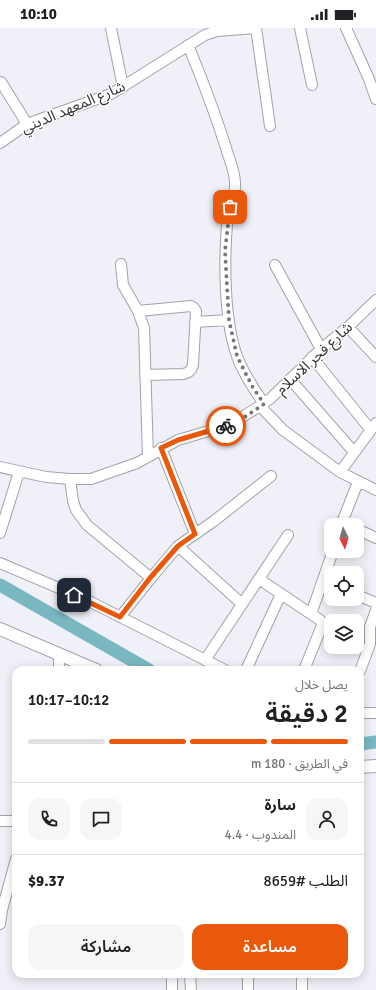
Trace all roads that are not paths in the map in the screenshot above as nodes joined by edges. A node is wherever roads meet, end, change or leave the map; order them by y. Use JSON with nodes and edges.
{"nodes":[{"id":1,"x":111,"y":28,"type":"edge"},
{"id":2,"x":256,"y":28,"type":"edge"},
{"id":3,"x":300,"y":28,"type":"edge"},
{"id":4,"x":346,"y":28,"type":"edge"},
{"id":5,"x":217,"y":30,"type":"edge"},
{"id":6,"x":188,"y":45,"type":"junction"},
{"id":7,"x":1,"y":82,"type":"dead end"},
{"id":8,"x":312,"y":85,"type":"dead end"},
{"id":9,"x":123,"y":87,"type":"junction"},
{"id":10,"x":376,"y":99,"type":"edge"},
{"id":11,"x":28,"y":124,"type":"junction"},
{"id":12,"x":270,"y":126,"type":"dead end"},
{"id":13,"x":0,"y":143,"type":"edge"},
{"id":14,"x":121,"y":264,"type":"dead end"},
{"id":15,"x":275,"y":265,"type":"dead end"},
{"id":16,"x":376,"y":300,"type":"edge"},
{"id":17,"x":138,"y":311,"type":"junction"},
{"id":18,"x":229,"y":320,"type":"junction"},
{"id":19,"x":196,"y":322,"type":"junction"},
{"id":20,"x":348,"y":327,"type":"junction"},
{"id":21,"x":321,"y":349,"type":"junction"},
{"id":22,"x":312,"y":357,"type":"junction"},
{"id":23,"x":376,"y":357,"type":"edge"},
{"id":24,"x":145,"y":375,"type":"junction"},
{"id":25,"x":290,"y":379,"type":"junction"},
{"id":26,"x":262,"y":405,"type":"junction"},
{"id":27,"x":373,"y":426,"type":"edge"},
{"id":28,"x":161,"y":448,"type":"junction"},
{"id":29,"x":354,"y":452,"type":"junction"},
{"id":30,"x":148,"y":457,"type":"junction"},
{"id":31,"x":0,"y":467,"type":"edge"},
{"id":32,"x":19,"y":472,"type":"junction"},
{"id":33,"x":340,"y":472,"type":"junction"},
{"id":34,"x":271,"y":476,"type":"dead end"},
{"id":35,"x":70,"y":479,"type":"junction"},
{"id":36,"x":358,"y":482,"type":"junction"},
{"id":37,"x":376,"y":490,"type":"edge"},
{"id":38,"x":346,"y":518,"type":"edge"},
{"id":39,"x":364,"y":532,"type":"edge"},
{"id":40,"x":0,"y":533,"type":"edge"},
{"id":41,"x":195,"y":534,"type":"junction"},
{"id":42,"x":288,"y":535,"type":"dead end"},
{"id":43,"x":376,"y":538,"type":"edge"},
{"id":44,"x":178,"y":546,"type":"junction"},
{"id":45,"x":0,"y":563,"type":"edge"},
{"id":46,"x":150,"y":578,"type":"junction"},
{"id":47,"x":259,"y":579,"type":"junction"},
{"id":48,"x":324,"y":589,"type":"edge"},
{"id":49,"x":281,"y":594,"type":"junction"},
{"id":50,"x":364,"y":599,"type":"edge"},
{"id":51,"x":376,"y":603,"type":"edge"},
{"id":52,"x":242,"y":604,"type":"junction"},
{"id":53,"x":376,"y":610,"type":"edge"},
{"id":54,"x":311,"y":614,"type":"junction"},
{"id":55,"x":120,"y":617,"type":"junction"},
{"id":56,"x":0,"y":630,"type":"edge"},
{"id":57,"x":59,"y":654,"type":"junction"},
{"id":58,"x":205,"y":660,"type":"junction"},
{"id":59,"x":59,"y":666,"type":"edge"},
{"id":60,"x":87,"y":666,"type":"edge"},
{"id":61,"x":217,"y":666,"type":"edge"},
{"id":62,"x":248,"y":666,"type":"edge"},
{"id":63,"x":306,"y":666,"type":"edge"},
{"id":64,"x":362,"y":666,"type":"edge"},
{"id":65,"x":364,"y":713,"type":"edge"},
{"id":66,"x":376,"y":713,"type":"edge"},
{"id":67,"x":376,"y":766,"type":"edge"},
{"id":68,"x":364,"y":767,"type":"edge"},
{"id":69,"x":0,"y":821,"type":"edge"},
{"id":70,"x":12,"y":821,"type":"edge"},
{"id":71,"x":12,"y":874,"type":"edge"},
{"id":72,"x":0,"y":924,"type":"edge"},
{"id":73,"x":172,"y":978,"type":"edge"},
{"id":74,"x":190,"y":978,"type":"edge"},
{"id":75,"x":248,"y":978,"type":"edge"},
{"id":76,"x":302,"y":978,"type":"edge"},
{"id":77,"x":172,"y":990,"type":"edge"},
{"id":78,"x":191,"y":990,"type":"edge"},
{"id":79,"x":248,"y":990,"type":"edge"},
{"id":80,"x":302,"y":990,"type":"edge"}],
"edges":[{"from":1,"to":9,"type":"street"},
{"from":2,"to":5,"type":"street","name":"شارع المعهد الديني"},
{"from":2,"to":12,"type":"street"},
{"from":3,"to":8,"type":"street"},
{"from":4,"to":10,"type":"street"},
{"from":5,"to":6,"type":"street","name":"شارع المعهد الديني"},
{"from":6,"to":9,"type":"street","name":"شارع المعهد الديني"},
{"from":6,"to":18,"type":"street"},
{"from":7,"to":11,"type":"street"},
{"from":9,"to":11,"type":"street","name":"شارع المعهد الديني"},
{"from":11,"to":13,"type":"street","name":"شارع المعهد الديني"},
{"from":14,"to":17,"type":"street"},
{"from":15,"to":21,"type":"street"},
{"from":16,"to":20,"type":"street","name":"شارع فجر الاسلام"},
{"from":17,"to":19,"type":"street"},
{"from":17,"to":24,"type":"street"},
{"from":18,"to":19,"type":"street"},
{"from":18,"to":26,"type":"street"},
{"from":19,"to":24,"type":"street"},
{"from":20,"to":21,"type":"street","name":"شارع فجر الاسلام"},
{"from":20,"to":23,"type":"street"},
{"from":21,"to":22,"type":"street","name":"شارع فجر الاسلام"},
{"from":22,"to":25,"type":"street","name":"شارع فجر الاسلام"},
{"from":22,"to":27,"type":"street"},
{"from":24,"to":30,"type":"street"},
{"from":25,"to":26,"type":"street","name":"شارع فجر الاسلام"},
{"from":25,"to":29,"type":"street"},
{"from":26,"to":28,"type":"street","name":"شارع فجر الاسلام"},
{"from":26,"to":33,"type":"street"},
{"from":27,"to":29,"type":"street"},
{"from":28,"to":30,"type":"street","name":"شارع فجر الاسلام"},
{"from":28,"to":41,"type":"street"},
{"from":29,"to":33,"type":"street"},
{"from":30,"to":35,"type":"street","name":"شارع فجر الاسلام"},
{"from":31,"to":32,"type":"street","name":"شارع فجر الاسلام"},
{"from":32,"to":35,"type":"street","name":"شارع فجر الاسلام"},
{"from":32,"to":40,"type":"street"},
{"from":33,"to":36,"type":"street"},
{"from":34,"to":41,"type":"street"},
{"from":35,"to":46,"type":"street"},
{"from":36,"to":37,"type":"street"},
{"from":36,"to":38,"type":"street"},
{"from":39,"to":43,"type":"street"},
{"from":41,"to":44,"type":"street"},
{"from":42,"to":47,"type":"street"},
{"from":44,"to":46,"type":"street"},
{"from":44,"to":52,"type":"street"},
{"from":45,"to":55,"type":"street"},
{"from":46,"to":55,"type":"street"},
{"from":47,"to":49,"type":"street"},
{"from":47,"to":52,"type":"street"},
{"from":48,"to":54,"type":"street"},
{"from":49,"to":54,"type":"street"},
{"from":49,"to":62,"type":"street"},
{"from":50,"to":51,"type":"street"},
{"from":52,"to":58,"type":"street"},
{"from":53,"to":64,"type":"street"},
{"from":54,"to":63,"type":"street"},
{"from":55,"to":58,"type":"street"},
{"from":56,"to":57,"type":"street"},
{"from":57,"to":59,"type":"street"},
{"from":57,"to":60,"type":"street"},
{"from":58,"to":61,"type":"street"},
{"from":65,"to":66,"type":"street"},
{"from":67,"to":68,"type":"street"},
{"from":69,"to":70,"type":"street"},
{"from":71,"to":72,"type":"street"},
{"from":73,"to":77,"type":"street"},
{"from":74,"to":78,"type":"street"},
{"from":75,"to":79,"type":"street"},
{"from":76,"to":80,"type":"street"}]}
